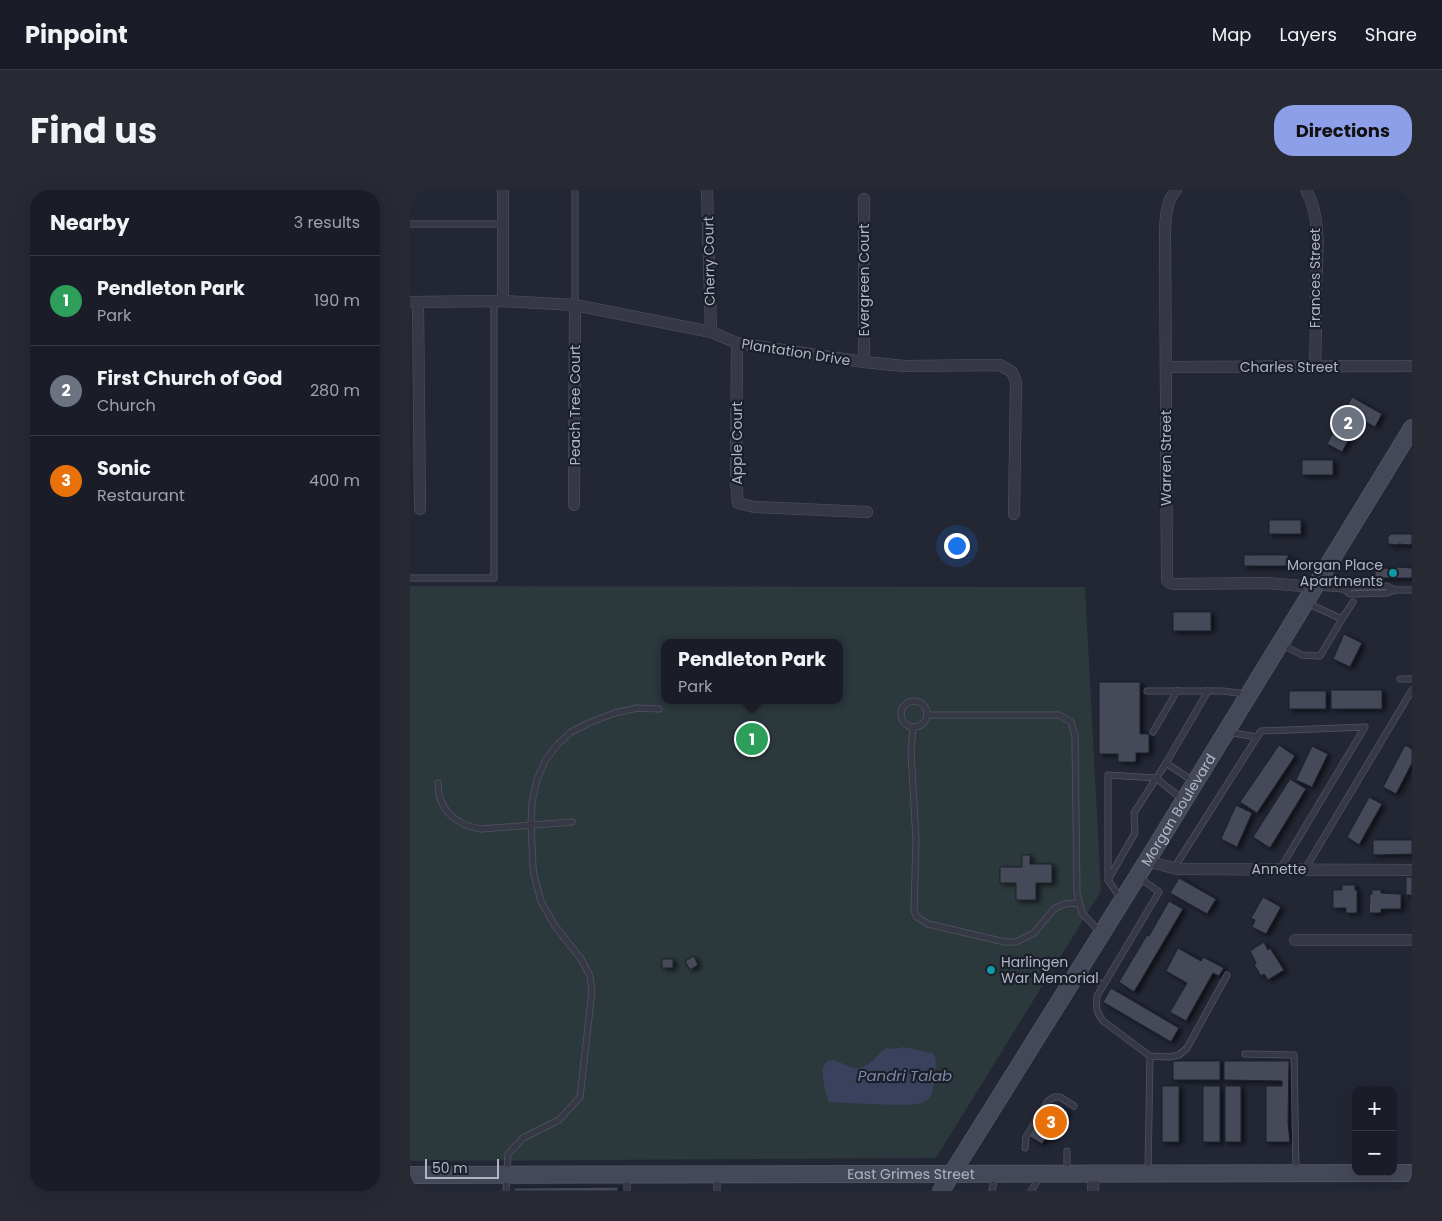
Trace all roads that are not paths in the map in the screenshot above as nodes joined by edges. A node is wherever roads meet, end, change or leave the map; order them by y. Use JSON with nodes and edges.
{"nodes":[{"id":1,"x":503,"y":190,"type":"edge"},
{"id":2,"x":575,"y":190,"type":"edge"},
{"id":3,"x":707,"y":190,"type":"edge"},
{"id":4,"x":1176,"y":190,"type":"edge"},
{"id":5,"x":1306,"y":190,"type":"edge"},
{"id":6,"x":864,"y":199,"type":"dead end"},
{"id":7,"x":410,"y":224,"type":"edge"},
{"id":8,"x":503,"y":224,"type":"junction"},
{"id":9,"x":498,"y":301,"type":"junction"},
{"id":10,"x":414,"y":302,"type":"edge"},
{"id":11,"x":575,"y":306,"type":"junction"},
{"id":12,"x":711,"y":332,"type":"junction"},
{"id":13,"x":737,"y":343,"type":"junction"},
{"id":14,"x":864,"y":362,"type":"junction"},
{"id":15,"x":1412,"y":366,"type":"edge"},
{"id":16,"x":1166,"y":367,"type":"junction"},
{"id":17,"x":1315,"y":367,"type":"junction"},
{"id":18,"x":1412,"y":428,"type":"edge"},
{"id":19,"x":574,"y":505,"type":"dead end"},
{"id":20,"x":420,"y":509,"type":"dead end"},
{"id":21,"x":867,"y":512,"type":"dead end"},
{"id":22,"x":1014,"y":514,"type":"dead end"},
{"id":23,"x":410,"y":578,"type":"edge"},
{"id":24,"x":1314,"y":587,"type":"junction"},
{"id":25,"x":1412,"y":590,"type":"edge"},
{"id":26,"x":1305,"y":602,"type":"junction"},
{"id":27,"x":1353,"y":602,"type":"dead end"},
{"id":28,"x":1342,"y":619,"type":"junction"},
{"id":29,"x":1280,"y":643,"type":"junction"},
{"id":30,"x":1400,"y":679,"type":"dead end"},
{"id":31,"x":1412,"y":680,"type":"edge"},
{"id":32,"x":1412,"y":690,"type":"edge"},
{"id":33,"x":1147,"y":691,"type":"dead end"},
{"id":34,"x":1177,"y":691,"type":"junction"},
{"id":35,"x":1208,"y":691,"type":"junction"},
{"id":36,"x":1248,"y":694,"type":"junction"},
{"id":37,"x":659,"y":709,"type":"dead end"},
{"id":38,"x":927,"y":715,"type":"junction"},
{"id":39,"x":913,"y":727,"type":"junction"},
{"id":40,"x":1153,"y":732,"type":"dead end"},
{"id":41,"x":1225,"y":732,"type":"junction"},
{"id":42,"x":1257,"y":737,"type":"junction"},
{"id":43,"x":1166,"y":763,"type":"junction"},
{"id":44,"x":1156,"y":778,"type":"junction"},
{"id":45,"x":1195,"y":782,"type":"junction"},
{"id":46,"x":438,"y":784,"type":"dead end"},
{"id":47,"x":1183,"y":800,"type":"junction"},
{"id":48,"x":572,"y":822,"type":"dead end"},
{"id":49,"x":531,"y":825,"type":"junction"},
{"id":50,"x":1147,"y":860,"type":"junction"},
{"id":51,"x":1174,"y":868,"type":"junction"},
{"id":52,"x":1280,"y":869,"type":"junction"},
{"id":53,"x":1305,"y":869,"type":"junction"},
{"id":54,"x":1412,"y":870,"type":"edge"},
{"id":55,"x":1137,"y":876,"type":"junction"},
{"id":56,"x":1108,"y":880,"type":"junction"},
{"id":57,"x":1122,"y":900,"type":"junction"},
{"id":58,"x":1079,"y":903,"type":"junction"},
{"id":59,"x":1100,"y":933,"type":"junction"},
{"id":60,"x":1295,"y":940,"type":"dead end"},
{"id":61,"x":1412,"y":940,"type":"edge"},
{"id":62,"x":1078,"y":970,"type":"junction"},
{"id":63,"x":1227,"y":976,"type":"dead end"},
{"id":64,"x":1103,"y":985,"type":"junction"},
{"id":65,"x":1245,"y":1054,"type":"dead end"},
{"id":66,"x":1150,"y":1056,"type":"junction"},
{"id":67,"x":1074,"y":1106,"type":"dead end"},
{"id":68,"x":1025,"y":1148,"type":"dead end"},
{"id":69,"x":1067,"y":1151,"type":"dead end"},
{"id":70,"x":1296,"y":1173,"type":"junction"},
{"id":71,"x":1412,"y":1173,"type":"edge"},
{"id":72,"x":951,"y":1174,"type":"junction"},
{"id":73,"x":995,"y":1174,"type":"junction"},
{"id":74,"x":1042,"y":1174,"type":"junction"},
{"id":75,"x":1067,"y":1174,"type":"junction"},
{"id":76,"x":1094,"y":1174,"type":"junction"},
{"id":77,"x":1148,"y":1174,"type":"junction"},
{"id":78,"x":410,"y":1175,"type":"edge"},
{"id":79,"x":506,"y":1183,"type":"edge"},
{"id":80,"x":627,"y":1183,"type":"edge"},
{"id":81,"x":717,"y":1183,"type":"edge"},
{"id":82,"x":941,"y":1191,"type":"edge"},
{"id":83,"x":992,"y":1191,"type":"edge"},
{"id":84,"x":1031,"y":1191,"type":"edge"},
{"id":85,"x":1093,"y":1191,"type":"edge"}],
"edges":[{"from":1,"to":8,"type":"street"},
{"from":2,"to":11,"type":"lane"},
{"from":3,"to":12,"type":"street","name":"Cherry Court"},
{"from":4,"to":16,"type":"street","name":"Warren Street"},
{"from":5,"to":17,"type":"street","name":"Frances Street"},
{"from":6,"to":14,"type":"street","name":"Evergreen Court"},
{"from":7,"to":8,"type":"lane"},
{"from":8,"to":9,"type":"street"},
{"from":9,"to":10,"type":"street","name":"Plantation Drive"},
{"from":9,"to":11,"type":"street","name":"Plantation Drive"},
{"from":9,"to":23,"type":"lane"},
{"from":10,"to":20,"type":"street"},
{"from":11,"to":12,"type":"street","name":"Plantation Drive"},
{"from":11,"to":19,"type":"street","name":"Peach Tree Court"},
{"from":12,"to":13,"type":"street","name":"Plantation Drive"},
{"from":13,"to":14,"type":"street","name":"Plantation Drive"},
{"from":13,"to":21,"type":"street","name":"Apple Court"},
{"from":14,"to":22,"type":"street","name":"Plantation Drive"},
{"from":15,"to":17,"type":"street","name":"Charles Street"},
{"from":16,"to":17,"type":"street","name":"Charles Street"},
{"from":16,"to":24,"type":"street","name":"Warren Street"},
{"from":18,"to":24,"type":"street","name":"Morgan Boulevard"},
{"from":24,"to":25,"type":"lane"},
{"from":24,"to":26,"type":"street","name":"Morgan Boulevard"},
{"from":26,"to":28,"type":"lane"},
{"from":26,"to":29,"type":"street","name":"Morgan Boulevard"},
{"from":27,"to":28,"type":"lane"},
{"from":28,"to":29,"type":"lane"},
{"from":29,"to":36,"type":"street","name":"Morgan Boulevard"},
{"from":30,"to":31,"type":"lane"},
{"from":32,"to":53,"type":"lane"},
{"from":33,"to":34,"type":"lane"},
{"from":34,"to":35,"type":"lane"},
{"from":34,"to":40,"type":"lane"},
{"from":35,"to":36,"type":"lane"},
{"from":35,"to":43,"type":"lane"},
{"from":36,"to":41,"type":"street","name":"Morgan Boulevard"},
{"from":37,"to":49,"type":"lane"},
{"from":38,"to":39,"type":"lane"},
{"from":38,"to":39,"type":"lane"},
{"from":38,"to":58,"type":"lane"},
{"from":39,"to":58,"type":"lane"},
{"from":41,"to":42,"type":"lane"},
{"from":41,"to":45,"type":"street","name":"Morgan Boulevard"},
{"from":42,"to":51,"type":"lane"},
{"from":42,"to":52,"type":"lane"},
{"from":43,"to":44,"type":"lane"},
{"from":43,"to":45,"type":"lane"},
{"from":44,"to":47,"type":"lane"},
{"from":44,"to":56,"type":"lane"},
{"from":44,"to":56,"type":"lane"},
{"from":45,"to":47,"type":"street","name":"Morgan Boulevard"},
{"from":46,"to":49,"type":"lane"},
{"from":47,"to":50,"type":"street","name":"Morgan Boulevard"},
{"from":48,"to":49,"type":"lane"},
{"from":49,"to":79,"type":"lane"},
{"from":50,"to":51,"type":"street","name":"Annette"},
{"from":50,"to":55,"type":"street","name":"Morgan Boulevard"},
{"from":51,"to":52,"type":"street","name":"Annette"},
{"from":52,"to":53,"type":"street","name":"Annette"},
{"from":53,"to":54,"type":"street","name":"Annette"},
{"from":55,"to":57,"type":"street","name":"Morgan Boulevard"},
{"from":55,"to":64,"type":"lane"},
{"from":56,"to":57,"type":"lane"},
{"from":57,"to":59,"type":"street","name":"Morgan Boulevard"},
{"from":58,"to":59,"type":"lane"},
{"from":59,"to":62,"type":"street","name":"Morgan Boulevard"},
{"from":60,"to":61,"type":"street"},
{"from":62,"to":64,"type":"lane"},
{"from":62,"to":72,"type":"street","name":"Morgan Boulevard"},
{"from":63,"to":66,"type":"lane"},
{"from":64,"to":66,"type":"lane"},
{"from":65,"to":70,"type":"lane"},
{"from":66,"to":77,"type":"lane"},
{"from":67,"to":68,"type":"lane"},
{"from":69,"to":75,"type":"lane"},
{"from":70,"to":71,"type":"street","name":"East Grimes Street"},
{"from":70,"to":77,"type":"street","name":"East Grimes Street"},
{"from":72,"to":73,"type":"street","name":"East Grimes Street"},
{"from":72,"to":81,"type":"street","name":"East Grimes Street"},
{"from":72,"to":82,"type":"street","name":"Morgan Boulevard"},
{"from":73,"to":74,"type":"street","name":"East Grimes Street"},
{"from":73,"to":83,"type":"lane"},
{"from":74,"to":75,"type":"street","name":"East Grimes Street"},
{"from":74,"to":84,"type":"lane"},
{"from":75,"to":76,"type":"street","name":"East Grimes Street"},
{"from":76,"to":77,"type":"street","name":"East Grimes Street"},
{"from":76,"to":85,"type":"street"},
{"from":78,"to":79,"type":"street","name":"East Grimes Street"},
{"from":79,"to":80,"type":"street","name":"East Grimes Street"},
{"from":80,"to":81,"type":"street","name":"East Grimes Street"}]}
